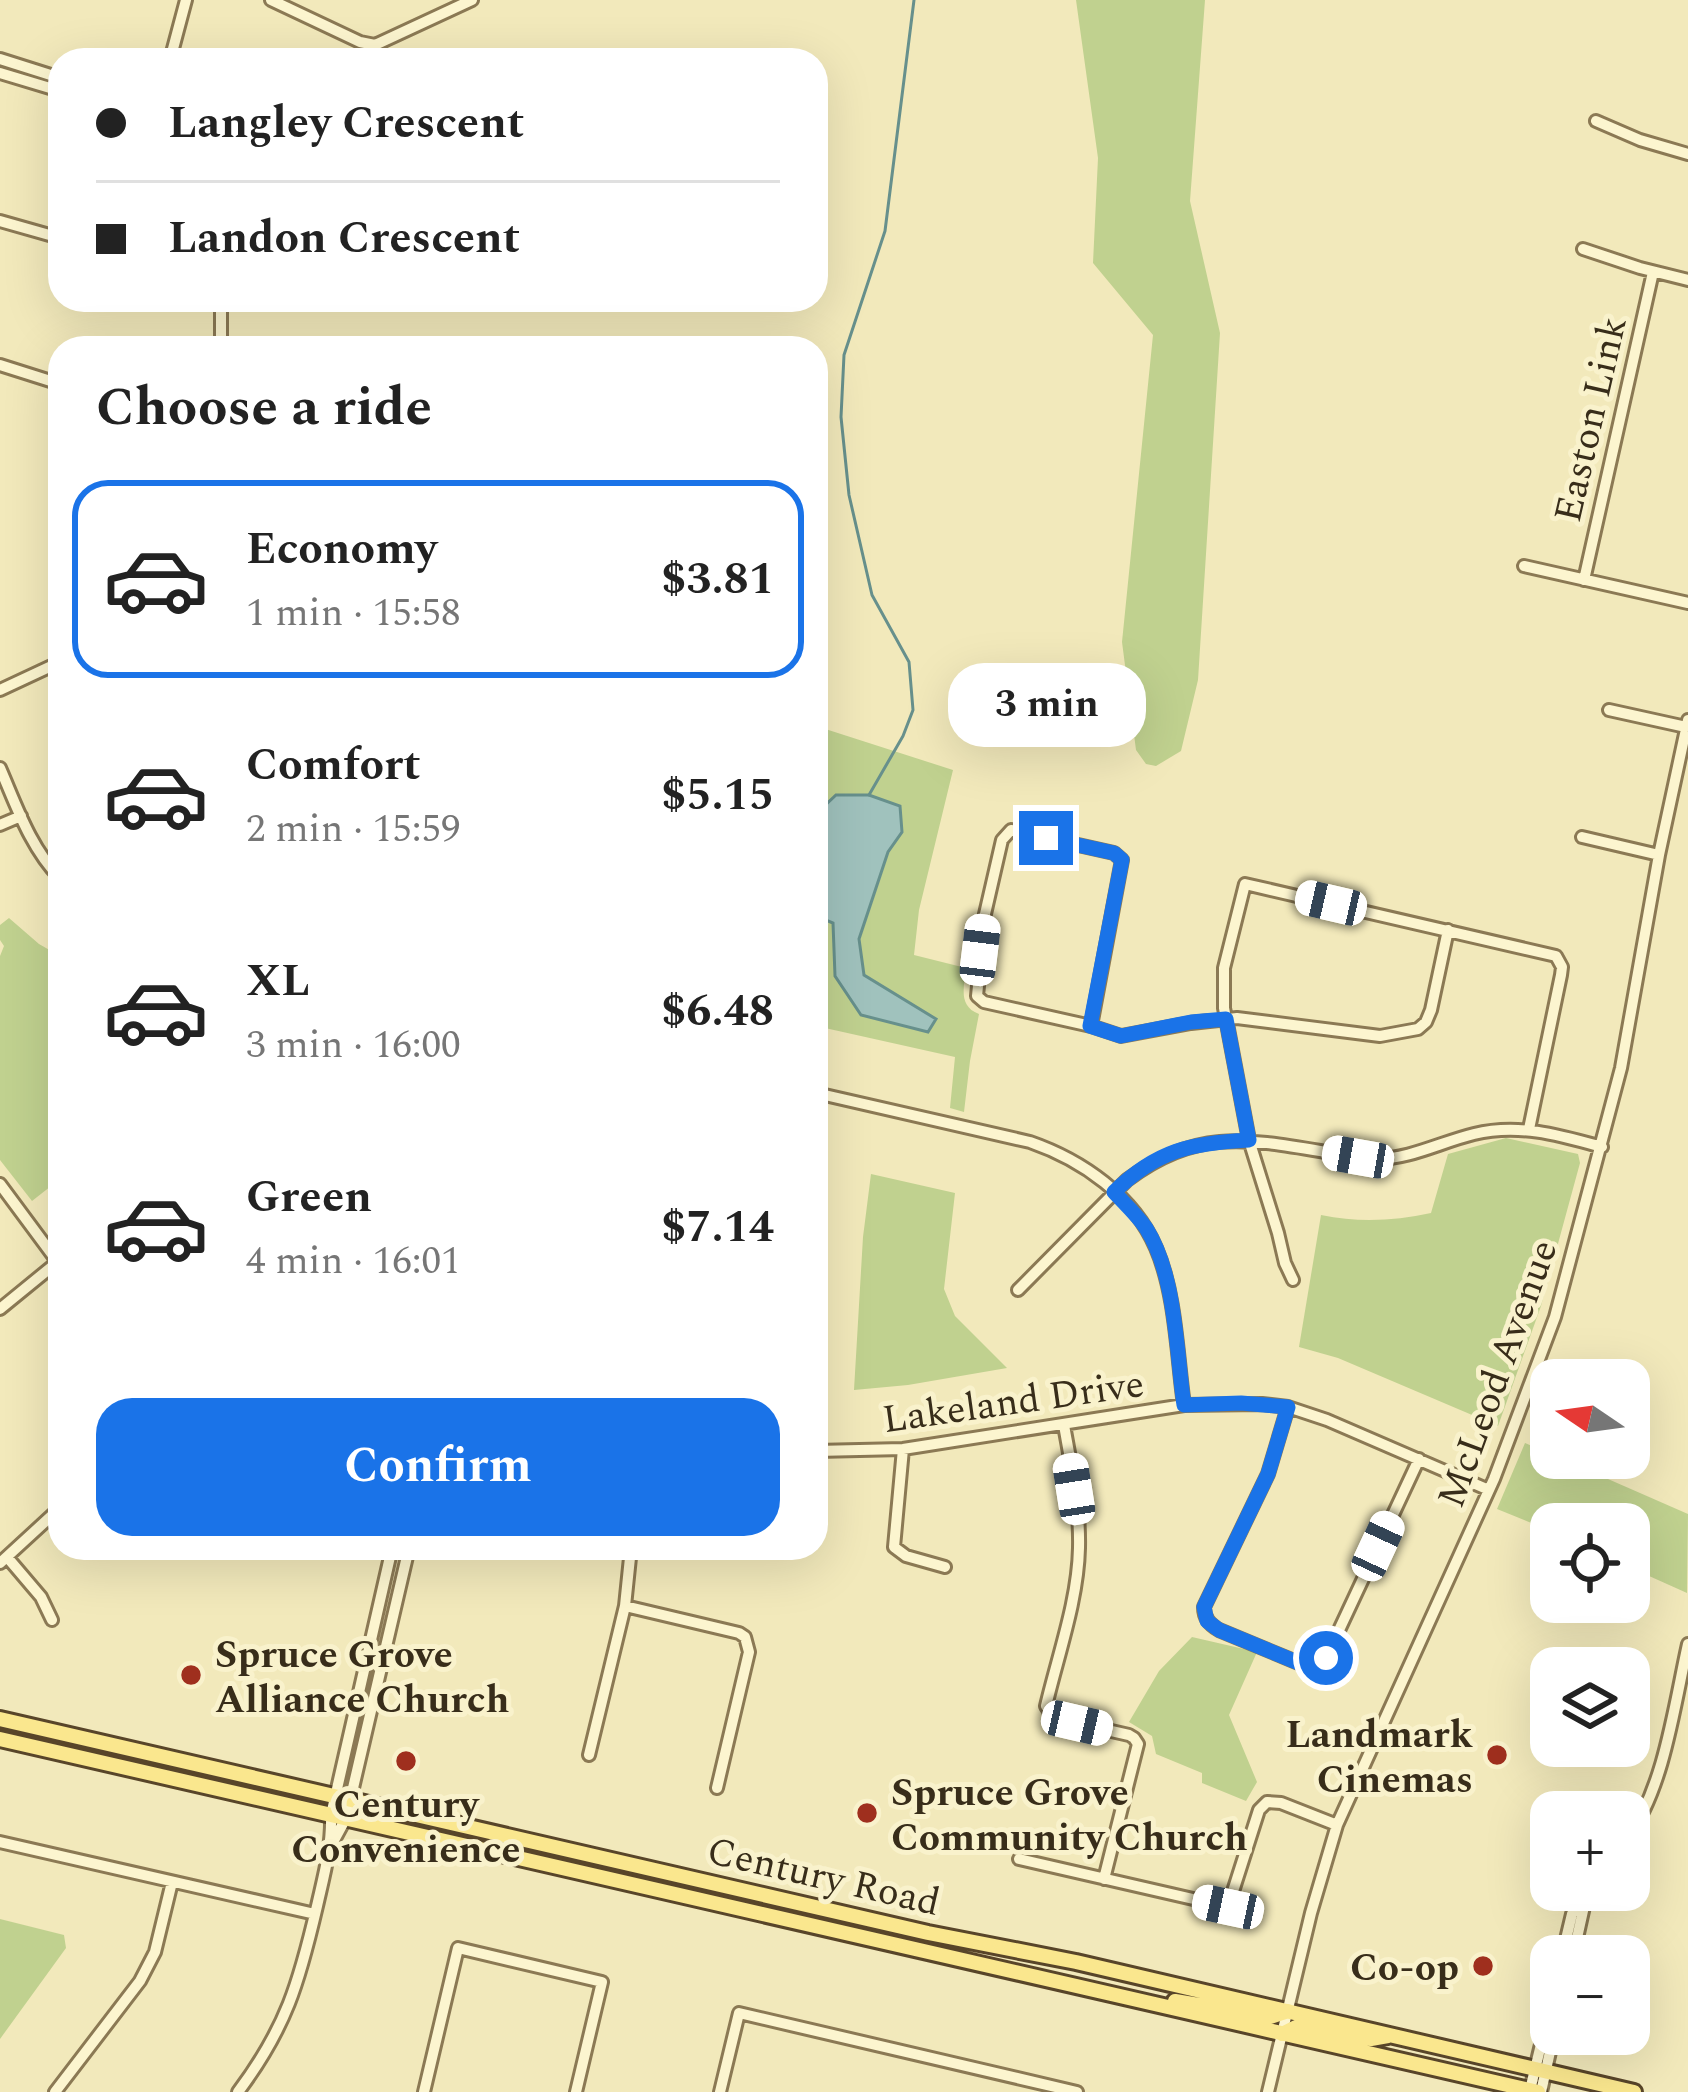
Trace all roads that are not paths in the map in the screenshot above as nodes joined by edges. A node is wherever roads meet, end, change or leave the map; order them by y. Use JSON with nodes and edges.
{"nodes":[{"id":1,"x":185,"y":0,"type":"edge"},
{"id":2,"x":271,"y":0,"type":"edge"},
{"id":3,"x":472,"y":0,"type":"edge"},
{"id":4,"x":173,"y":48,"type":"edge"},
{"id":5,"x":0,"y":58,"type":"edge"},
{"id":6,"x":0,"y":73,"type":"edge"},
{"id":7,"x":48,"y":74,"type":"edge"},
{"id":8,"x":48,"y":87,"type":"edge"},
{"id":9,"x":1596,"y":121,"type":"dead end"},
{"id":10,"x":1688,"y":154,"type":"edge"},
{"id":11,"x":0,"y":221,"type":"edge"},
{"id":12,"x":48,"y":235,"type":"edge"},
{"id":13,"x":1583,"y":249,"type":"dead end"},
{"id":14,"x":1653,"y":272,"type":"junction"},
{"id":15,"x":1688,"y":280,"type":"edge"},
{"id":16,"x":0,"y":364,"type":"edge"},
{"id":17,"x":48,"y":379,"type":"edge"},
{"id":18,"x":1524,"y":566,"type":"dead end"},
{"id":19,"x":1584,"y":580,"type":"junction"},
{"id":20,"x":1688,"y":603,"type":"edge"},
{"id":21,"x":48,"y":668,"type":"edge"},
{"id":22,"x":0,"y":690,"type":"edge"},
{"id":23,"x":1610,"y":710,"type":"dead end"},
{"id":24,"x":1687,"y":724,"type":"edge"},
{"id":25,"x":0,"y":768,"type":"edge"},
{"id":26,"x":21,"y":816,"type":"junction"},
{"id":27,"x":0,"y":825,"type":"edge"},
{"id":28,"x":1582,"y":837,"type":"dead end"},
{"id":29,"x":1659,"y":854,"type":"junction"},
{"id":30,"x":48,"y":863,"type":"edge"},
{"id":31,"x":1448,"y":930,"type":"junction"},
{"id":32,"x":1226,"y":1019,"type":"junction"},
{"id":33,"x":1090,"y":1026,"type":"junction"},
{"id":34,"x":828,"y":1096,"type":"edge"},
{"id":35,"x":1529,"y":1129,"type":"junction"},
{"id":36,"x":1249,"y":1140,"type":"junction"},
{"id":37,"x":1601,"y":1147,"type":"junction"},
{"id":38,"x":0,"y":1184,"type":"edge"},
{"id":39,"x":1114,"y":1192,"type":"junction"},
{"id":40,"x":48,"y":1247,"type":"edge"},
{"id":41,"x":48,"y":1271,"type":"edge"},
{"id":42,"x":1293,"y":1280,"type":"dead end"},
{"id":43,"x":1018,"y":1290,"type":"dead end"},
{"id":44,"x":0,"y":1309,"type":"edge"},
{"id":45,"x":1184,"y":1405,"type":"junction"},
{"id":46,"x":1288,"y":1407,"type":"junction"},
{"id":47,"x":1064,"y":1425,"type":"junction"},
{"id":48,"x":903,"y":1449,"type":"junction"},
{"id":49,"x":828,"y":1451,"type":"edge"},
{"id":50,"x":1419,"y":1459,"type":"junction"},
{"id":51,"x":1489,"y":1490,"type":"junction"},
{"id":52,"x":48,"y":1519,"type":"edge"},
{"id":53,"x":3,"y":1560,"type":"edge"},
{"id":54,"x":390,"y":1560,"type":"edge"},
{"id":55,"x":406,"y":1560,"type":"edge"},
{"id":56,"x":630,"y":1560,"type":"edge"},
{"id":57,"x":945,"y":1567,"type":"dead end"},
{"id":58,"x":625,"y":1606,"type":"junction"},
{"id":59,"x":52,"y":1620,"type":"dead end"},
{"id":60,"x":1688,"y":1644,"type":"edge"},
{"id":61,"x":0,"y":1719,"type":"edge"},
{"id":62,"x":0,"y":1738,"type":"edge"},
{"id":63,"x":590,"y":1755,"type":"dead end"},
{"id":64,"x":717,"y":1788,"type":"dead end"},
{"id":65,"x":342,"y":1798,"type":"junction"},
{"id":66,"x":1650,"y":1799,"type":"edge"},
{"id":67,"x":338,"y":1816,"type":"junction"},
{"id":68,"x":1337,"y":1825,"type":"junction"},
{"id":69,"x":0,"y":1842,"type":"edge"},
{"id":70,"x":1019,"y":1858,"type":"dead end"},
{"id":71,"x":1104,"y":1879,"type":"junction"},
{"id":72,"x":172,"y":1882,"type":"junction"},
{"id":73,"x":315,"y":1914,"type":"junction"},
{"id":74,"x":1104,"y":1993,"type":"junction"},
{"id":75,"x":1288,"y":2011,"type":"junction"},
{"id":76,"x":1282,"y":2034,"type":"junction"},
{"id":77,"x":1394,"y":2035,"type":"junction"},
{"id":78,"x":1543,"y":2055,"type":"edge"},
{"id":79,"x":1546,"y":2055,"type":"edge"},
{"id":80,"x":1541,"y":2069,"type":"junction"},
{"id":81,"x":1536,"y":2091,"type":"edge"},
{"id":82,"x":55,"y":2092,"type":"edge"},
{"id":83,"x":238,"y":2092,"type":"edge"},
{"id":84,"x":424,"y":2092,"type":"edge"},
{"id":85,"x":576,"y":2092,"type":"edge"},
{"id":86,"x":720,"y":2092,"type":"edge"},
{"id":87,"x":1077,"y":2092,"type":"edge"},
{"id":88,"x":1268,"y":2092,"type":"edge"},
{"id":89,"x":1634,"y":2092,"type":"edge"}],
"edges":[{"from":1,"to":4,"type":"street"},
{"from":2,"to":3,"type":"street"},
{"from":5,"to":7,"type":"street"},
{"from":6,"to":8,"type":"street"},
{"from":9,"to":10,"type":"street"},
{"from":11,"to":12,"type":"street"},
{"from":13,"to":14,"type":"street"},
{"from":14,"to":15,"type":"street"},
{"from":14,"to":19,"type":"street","name":"Easton Link"},
{"from":16,"to":17,"type":"street"},
{"from":18,"to":19,"type":"street"},
{"from":19,"to":20,"type":"street"},
{"from":21,"to":22,"type":"street"},
{"from":23,"to":24,"type":"street"},
{"from":24,"to":29,"type":"street","name":"McLeod Avenue"},
{"from":25,"to":26,"type":"street"},
{"from":26,"to":27,"type":"street"},
{"from":26,"to":30,"type":"street"},
{"from":28,"to":29,"type":"street"},
{"from":29,"to":37,"type":"street","name":"McLeod Avenue"},
{"from":31,"to":32,"type":"street"},
{"from":31,"to":32,"type":"street"},
{"from":31,"to":35,"type":"street"},
{"from":32,"to":33,"type":"street"},
{"from":32,"to":36,"type":"street"},
{"from":33,"to":33,"type":"street"},
{"from":34,"to":39,"type":"street"},
{"from":35,"to":36,"type":"street"},
{"from":35,"to":37,"type":"street"},
{"from":36,"to":39,"type":"street"},
{"from":36,"to":42,"type":"street"},
{"from":37,"to":51,"type":"street","name":"McLeod Avenue"},
{"from":38,"to":40,"type":"street"},
{"from":39,"to":43,"type":"street"},
{"from":39,"to":45,"type":"street"},
{"from":41,"to":44,"type":"street"},
{"from":45,"to":46,"type":"street","name":"Lakeland Drive"},
{"from":45,"to":47,"type":"street","name":"Lakeland Drive"},
{"from":46,"to":50,"type":"street","name":"Lakeland Drive"},
{"from":46,"to":50,"type":"street"},
{"from":47,"to":48,"type":"street","name":"Lakeland Drive"},
{"from":47,"to":71,"type":"street"},
{"from":48,"to":49,"type":"street","name":"Lakeland Drive"},
{"from":48,"to":57,"type":"street"},
{"from":50,"to":51,"type":"street","name":"Lakeland Drive"},
{"from":51,"to":68,"type":"street","name":"McLeod Avenue"},
{"from":52,"to":53,"type":"street"},
{"from":53,"to":59,"type":"street"},
{"from":54,"to":65,"type":"street"},
{"from":55,"to":65,"type":"street"},
{"from":56,"to":58,"type":"street"},
{"from":58,"to":63,"type":"street"},
{"from":58,"to":64,"type":"street"},
{"from":60,"to":66,"type":"street"},
{"from":61,"to":65,"type":"main road","name":"Century Road"},
{"from":62,"to":67,"type":"main road","name":"Century Road"},
{"from":65,"to":67,"type":"street"},
{"from":65,"to":75,"type":"main road","name":"Century Road"},
{"from":67,"to":73,"type":"street"},
{"from":67,"to":74,"type":"main road","name":"Century Road"},
{"from":68,"to":71,"type":"street"},
{"from":68,"to":75,"type":"street","name":"McLeod Avenue"},
{"from":69,"to":72,"type":"street"},
{"from":70,"to":71,"type":"street"},
{"from":72,"to":73,"type":"street"},
{"from":72,"to":82,"type":"street"},
{"from":73,"to":83,"type":"street"},
{"from":74,"to":75,"type":"main road"},
{"from":74,"to":76,"type":"main road","name":"Century Road"},
{"from":75,"to":76,"type":"street","name":"McLeod Avenue"},
{"from":75,"to":77,"type":"main road","name":"Century Road"},
{"from":76,"to":77,"type":"main road"},
{"from":76,"to":81,"type":"main road","name":"Century Road"},
{"from":76,"to":88,"type":"street","name":"McLeod Avenue"},
{"from":77,"to":80,"type":"main road","name":"Century Road"},
{"from":78,"to":80,"type":"street"},
{"from":79,"to":80,"type":"street"},
{"from":80,"to":81,"type":"street"},
{"from":80,"to":89,"type":"main road","name":"Century Road"},
{"from":84,"to":85,"type":"street"},
{"from":86,"to":87,"type":"street"}]}
